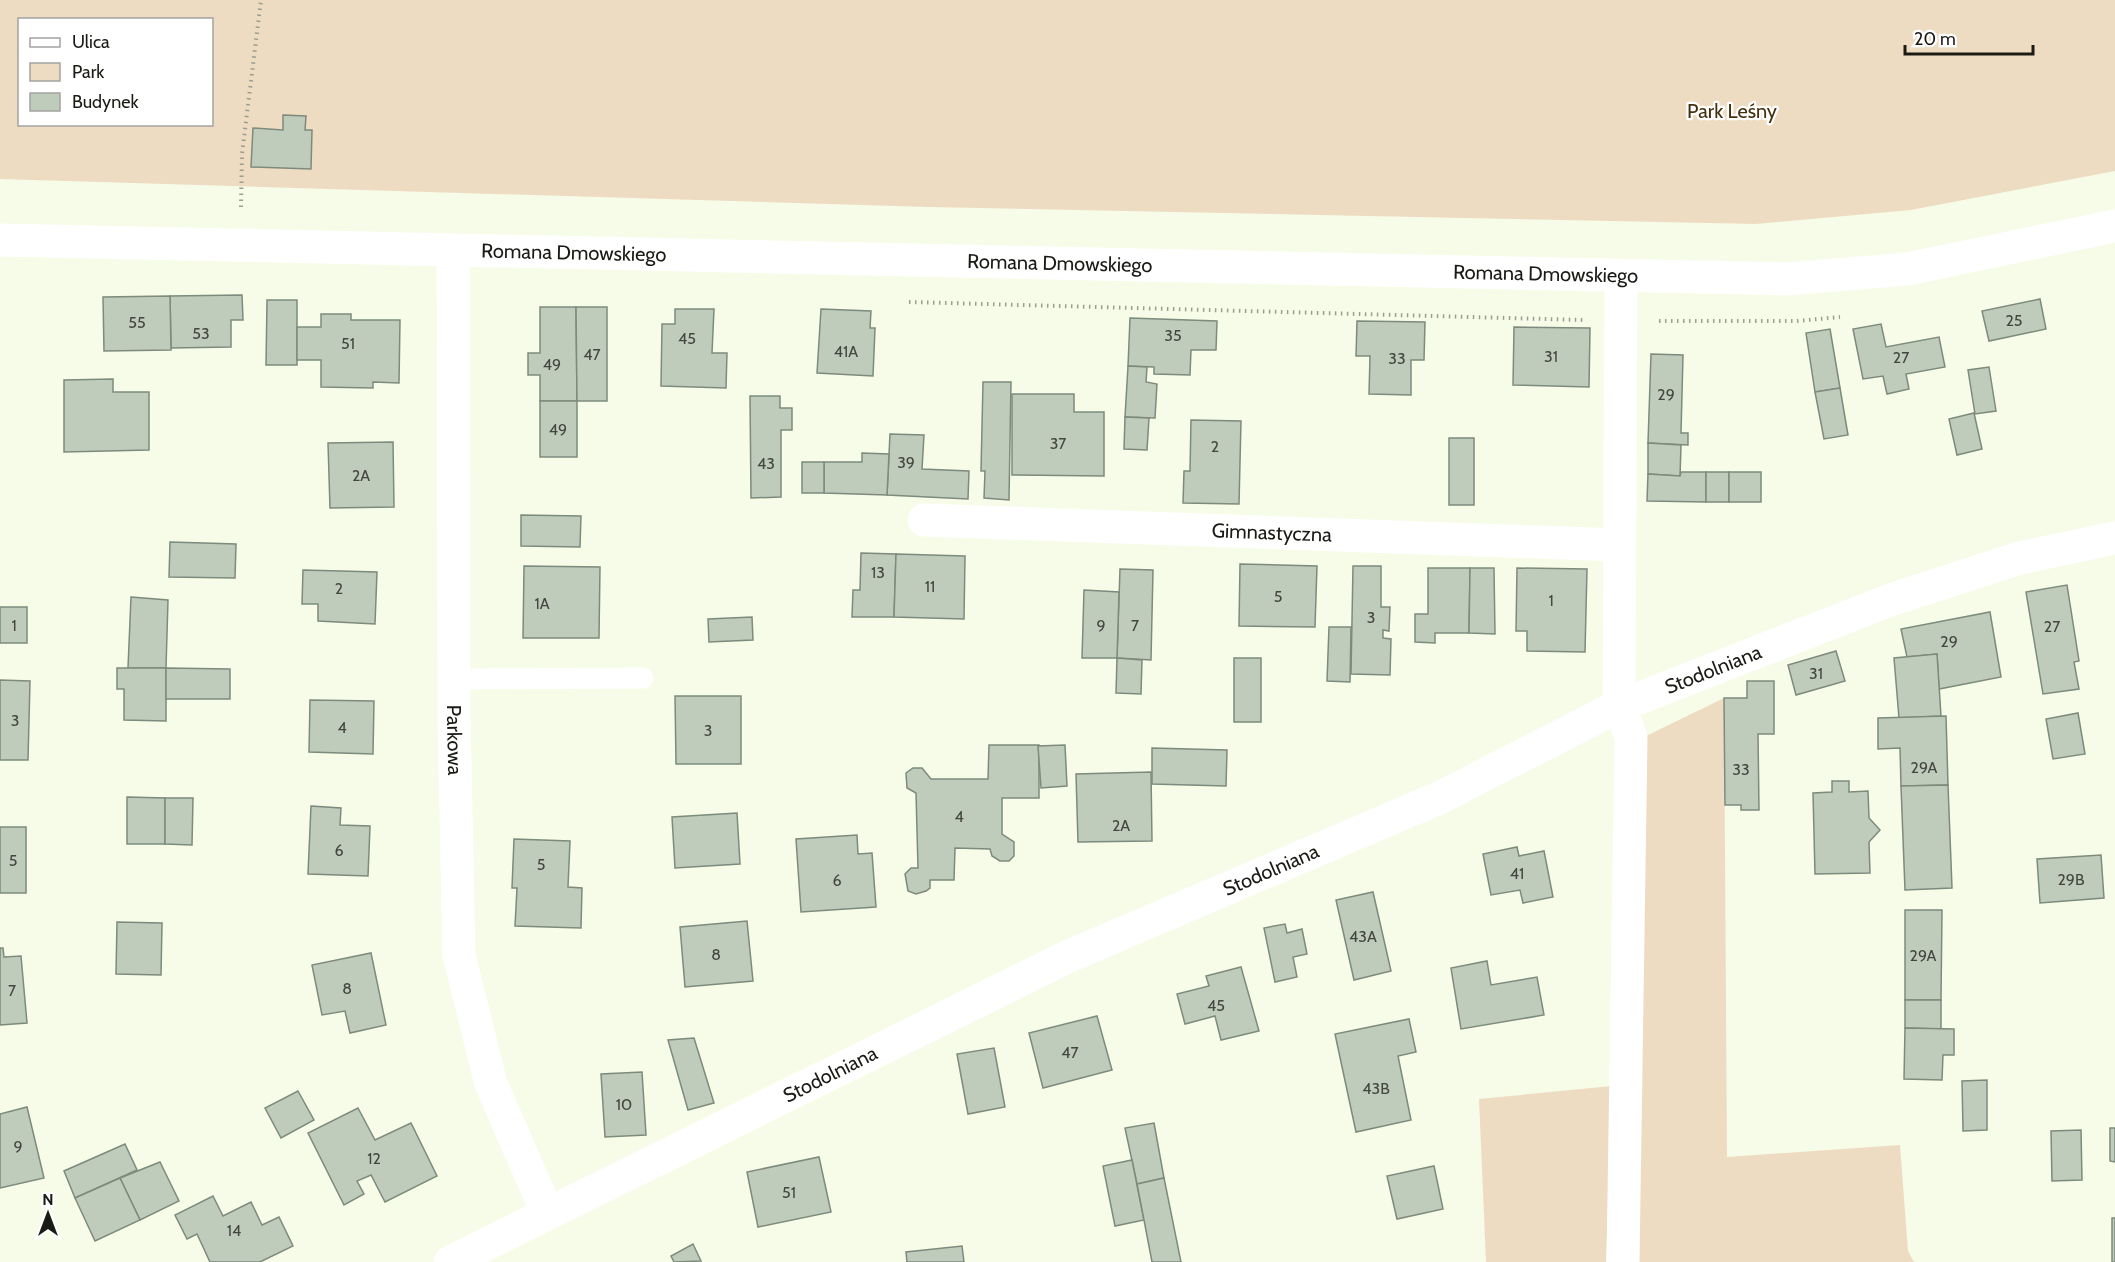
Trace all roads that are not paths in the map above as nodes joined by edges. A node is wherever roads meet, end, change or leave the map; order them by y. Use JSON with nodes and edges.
{"nodes":[{"id":1,"x":2115,"y":226,"type":"edge"},
{"id":2,"x":0,"y":240,"type":"edge"},
{"id":3,"x":453,"y":251,"type":"junction"},
{"id":4,"x":1621,"y":275,"type":"junction"},
{"id":5,"x":924,"y":520,"type":"dead end"},
{"id":6,"x":2115,"y":538,"type":"edge"},
{"id":7,"x":1619,"y":545,"type":"junction"},
{"id":8,"x":643,"y":678,"type":"dead end"},
{"id":9,"x":455,"y":679,"type":"junction"},
{"id":10,"x":1619,"y":706,"type":"junction"},
{"id":11,"x":547,"y":1212,"type":"junction"},
{"id":12,"x":450,"y":1262,"type":"edge"},
{"id":13,"x":1623,"y":1262,"type":"edge"}],
"edges":[{"from":1,"to":4,"type":"street","name":"Romana Dmowskiego"},
{"from":2,"to":3,"type":"street","name":"Romana Dmowskiego"},
{"from":3,"to":4,"type":"street","name":"Romana Dmowskiego"},
{"from":3,"to":9,"type":"street","name":"Parkowa"},
{"from":4,"to":7,"type":"street"},
{"from":5,"to":7,"type":"street","name":"Gimnastyczna"},
{"from":6,"to":10,"type":"street","name":"Stodolniana"},
{"from":7,"to":10,"type":"street"},
{"from":8,"to":9,"type":"lane"},
{"from":9,"to":11,"type":"street","name":"Parkowa"},
{"from":10,"to":11,"type":"street","name":"Stodolniana"},
{"from":10,"to":13,"type":"street"},
{"from":11,"to":12,"type":"street","name":"Stodolniana"}]}
